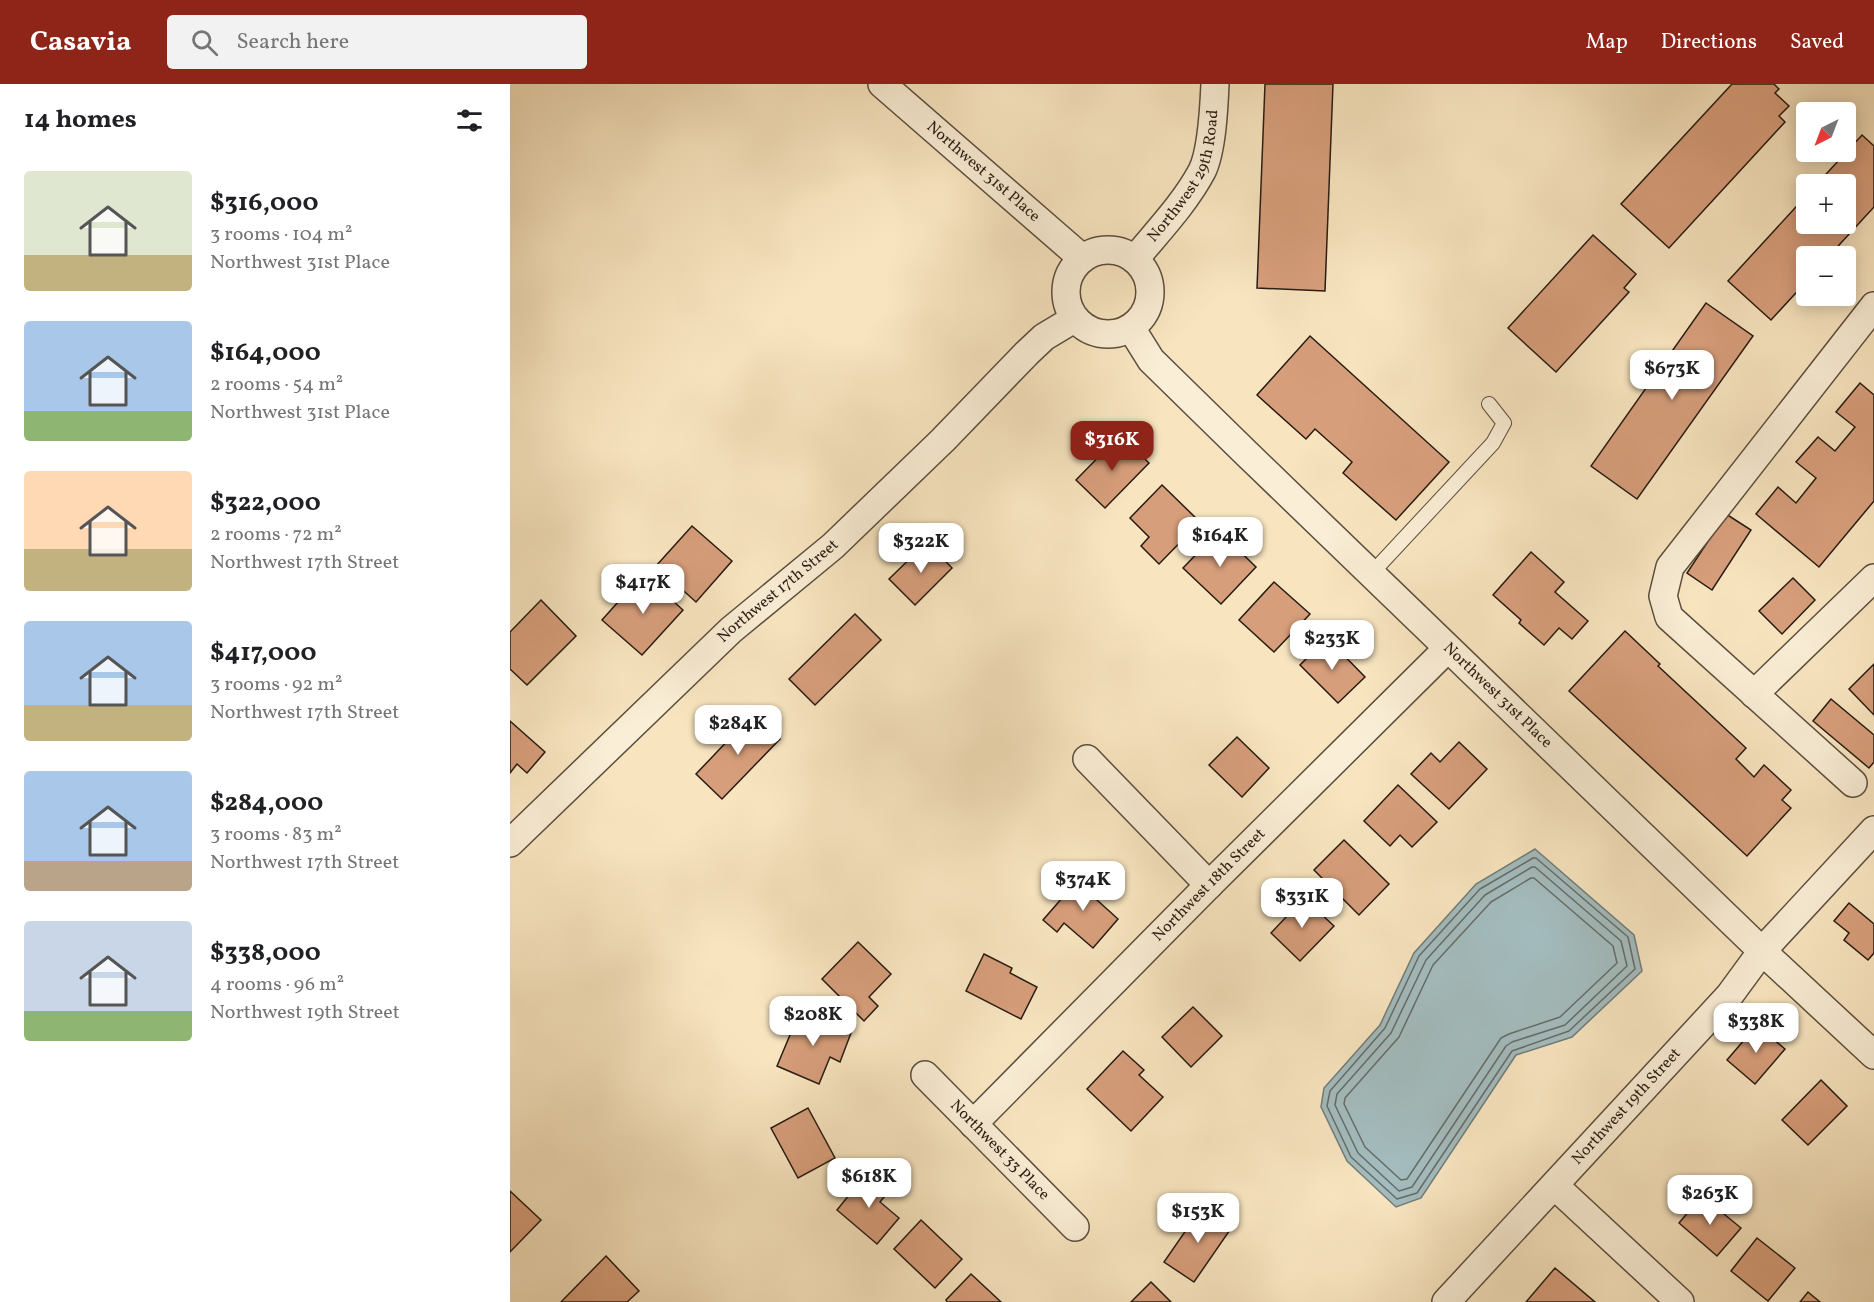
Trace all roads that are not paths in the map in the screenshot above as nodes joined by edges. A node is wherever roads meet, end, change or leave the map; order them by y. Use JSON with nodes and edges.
{"nodes":[{"id":1,"x":882,"y":84,"type":"edge"},
{"id":2,"x":1215,"y":84,"type":"edge"},
{"id":3,"x":1082,"y":258,"type":"junction"},
{"id":4,"x":1135,"y":259,"type":"junction"},
{"id":5,"x":1874,"y":306,"type":"edge"},
{"id":6,"x":1074,"y":319,"type":"junction"},
{"id":7,"x":1131,"y":328,"type":"junction"},
{"id":8,"x":1489,"y":404,"type":"dead end"},
{"id":9,"x":1371,"y":574,"type":"junction"},
{"id":10,"x":1874,"y":578,"type":"edge"},
{"id":11,"x":1447,"y":649,"type":"junction"},
{"id":12,"x":1754,"y":694,"type":"junction"},
{"id":13,"x":1087,"y":759,"type":"dead end"},
{"id":14,"x":1853,"y":783,"type":"dead end"},
{"id":15,"x":1874,"y":830,"type":"edge"},
{"id":16,"x":510,"y":843,"type":"edge"},
{"id":17,"x":1209,"y":885,"type":"junction"},
{"id":18,"x":1762,"y":951,"type":"junction"},
{"id":19,"x":1874,"y":1055,"type":"edge"},
{"id":20,"x":925,"y":1075,"type":"dead end"},
{"id":21,"x":972,"y":1124,"type":"junction"},
{"id":22,"x":1555,"y":1186,"type":"junction"},
{"id":23,"x":1075,"y":1227,"type":"dead end"},
{"id":24,"x":1446,"y":1302,"type":"edge"},
{"id":25,"x":1680,"y":1302,"type":"edge"}],
"edges":[{"from":1,"to":3,"type":"street","name":"Northwest 31st Place"},
{"from":2,"to":4,"type":"street","name":"Northwest 29th Road"},
{"from":3,"to":4,"type":"street"},
{"from":3,"to":6,"type":"street"},
{"from":4,"to":7,"type":"street"},
{"from":5,"to":12,"type":"street"},
{"from":6,"to":7,"type":"street"},
{"from":6,"to":16,"type":"street","name":"Northwest 17th Street"},
{"from":7,"to":9,"type":"street","name":"Northwest 31st Place"},
{"from":8,"to":9,"type":"lane"},
{"from":9,"to":11,"type":"street","name":"Northwest 31st Place"},
{"from":10,"to":12,"type":"street"},
{"from":11,"to":17,"type":"street","name":"Northwest 18th Street"},
{"from":11,"to":18,"type":"street","name":"Northwest 31st Place"},
{"from":12,"to":14,"type":"street"},
{"from":13,"to":17,"type":"street"},
{"from":15,"to":18,"type":"street","name":"Northwest 19th Street"},
{"from":17,"to":21,"type":"street","name":"Northwest 18th Street"},
{"from":18,"to":19,"type":"street","name":"Northwest 31st Place"},
{"from":18,"to":22,"type":"street","name":"Northwest 19th Street"},
{"from":20,"to":21,"type":"street","name":"Northwest 33 Place"},
{"from":21,"to":23,"type":"street","name":"Northwest 33 Place"},
{"from":22,"to":24,"type":"street","name":"Northwest 19th Street"},
{"from":22,"to":25,"type":"street"}]}
